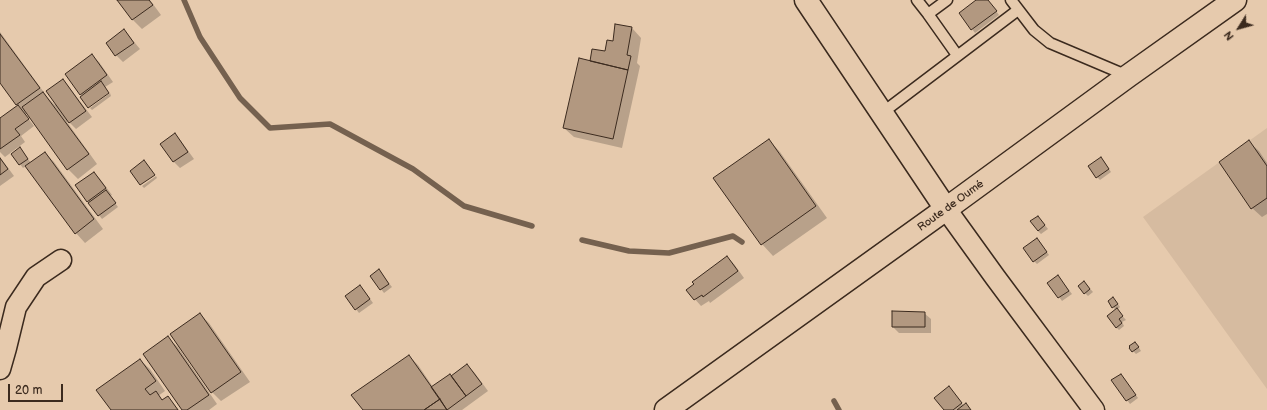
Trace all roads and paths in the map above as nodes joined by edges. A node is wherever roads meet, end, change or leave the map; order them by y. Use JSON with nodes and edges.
{"nodes":[{"id":1,"x":917,"y":0,"type":"edge"},
{"id":2,"x":947,"y":0,"type":"edge"},
{"id":3,"x":1011,"y":0,"type":"edge"},
{"id":4,"x":1235,"y":0,"type":"edge"},
{"id":5,"x":811,"y":2,"type":"edge"},
{"id":6,"x":1018,"y":10,"type":"junction"},
{"id":7,"x":928,"y":14,"type":"junction"},
{"id":8,"x":957,"y":56,"type":"junction"},
{"id":9,"x":1128,"y":76,"type":"junction"},
{"id":10,"x":882,"y":113,"type":"junction"},
{"id":11,"x":946,"y":209,"type":"junction"},
{"id":12,"x":61,"y":260,"type":"dead end"},
{"id":13,"x":0,"y":369,"type":"edge"},
{"id":14,"x":666,"y":410,"type":"edge"},
{"id":15,"x":1094,"y":410,"type":"edge"}],
"edges":[{"from":1,"to":7,"type":"lane"},
{"from":2,"to":7,"type":"lane"},
{"from":3,"to":6,"type":"lane"},
{"from":4,"to":9,"type":"main road","name":"Route de Oumé"},
{"from":5,"to":10,"type":"main road"},
{"from":6,"to":8,"type":"lane"},
{"from":6,"to":9,"type":"lane"},
{"from":7,"to":8,"type":"lane"},
{"from":8,"to":10,"type":"lane"},
{"from":9,"to":11,"type":"main road","name":"Route de Oumé"},
{"from":10,"to":11,"type":"main road"},
{"from":11,"to":14,"type":"main road","name":"Route de Oumé"},
{"from":11,"to":15,"type":"street"},
{"from":12,"to":13,"type":"street"}]}
